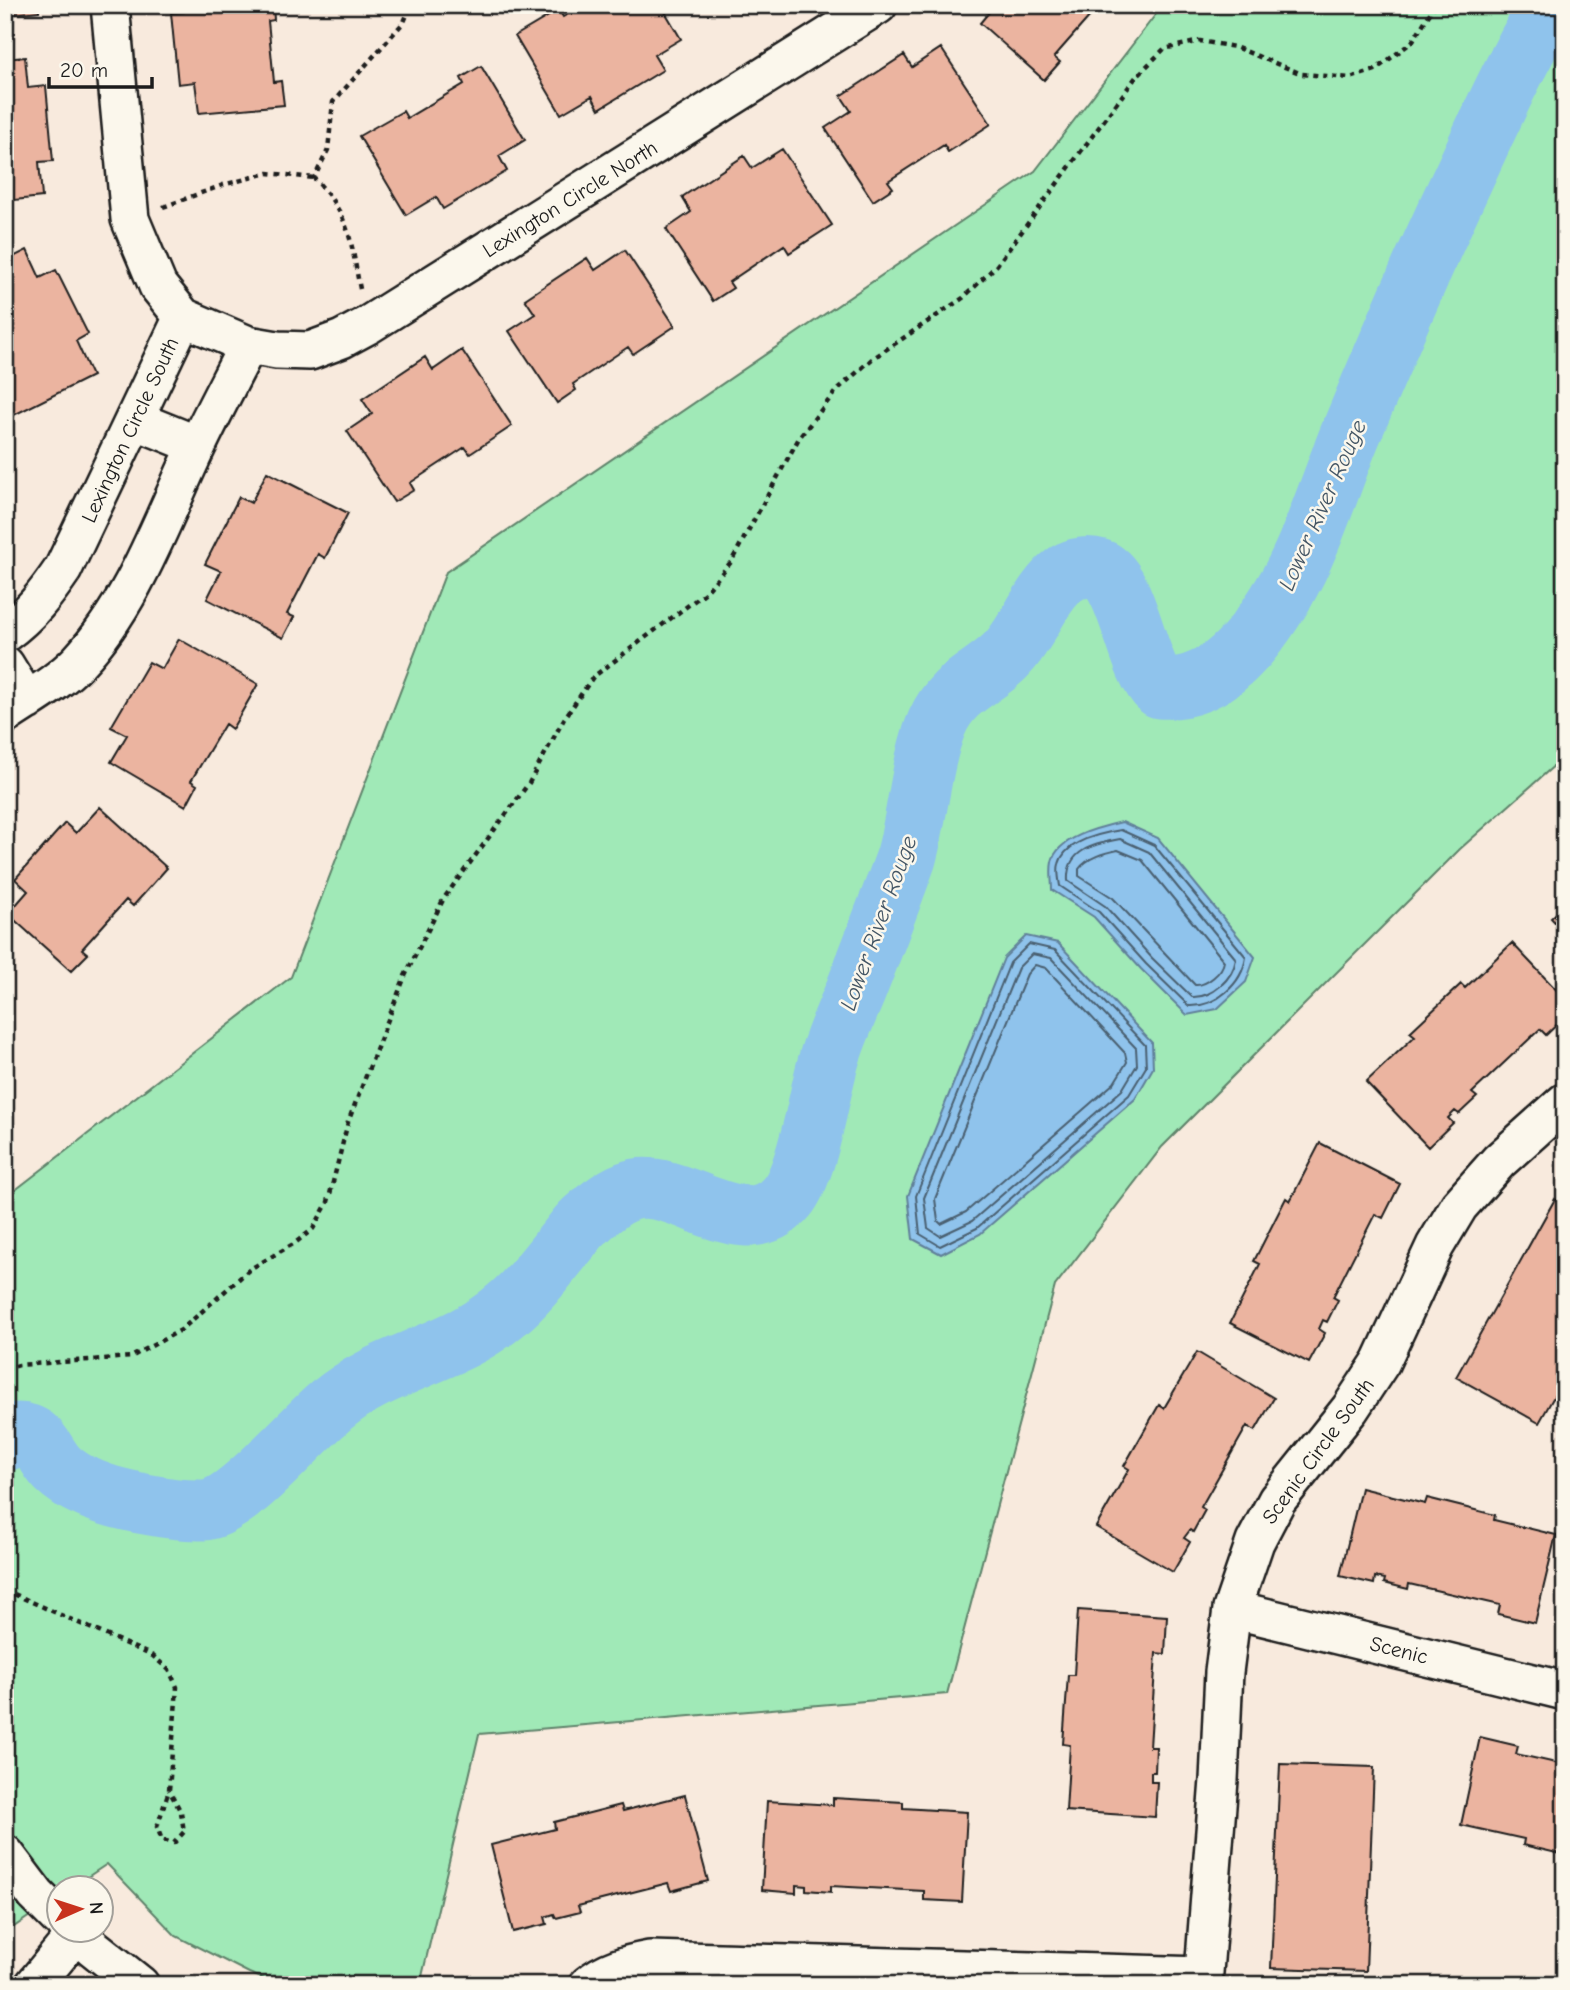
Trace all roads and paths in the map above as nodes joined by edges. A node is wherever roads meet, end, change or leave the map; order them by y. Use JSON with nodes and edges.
{"nodes":[{"id":1,"x":110,"y":5,"type":"edge"},
{"id":2,"x":411,"y":5,"type":"edge"},
{"id":3,"x":878,"y":5,"type":"edge"},
{"id":4,"x":1435,"y":5,"type":"edge"},
{"id":5,"x":314,"y":178,"type":"junction"},
{"id":6,"x":130,"y":219,"type":"junction"},
{"id":7,"x":183,"y":317,"type":"junction"},
{"id":8,"x":368,"y":325,"type":"junction"},
{"id":9,"x":248,"y":345,"type":"junction"},
{"id":10,"x":135,"y":420,"type":"junction"},
{"id":11,"x":197,"y":445,"type":"junction"},
{"id":12,"x":5,"y":633,"type":"edge"},
{"id":13,"x":5,"y":665,"type":"edge"},
{"id":14,"x":16,"y":708,"type":"edge"},
{"id":15,"x":1565,"y":1102,"type":"edge"},
{"id":16,"x":5,"y":1369,"type":"edge"},
{"id":17,"x":5,"y":1590,"type":"edge"},
{"id":18,"x":1232,"y":1609,"type":"junction"},
{"id":19,"x":1565,"y":1691,"type":"edge"},
{"id":20,"x":169,"y":1790,"type":"junction"},
{"id":21,"x":5,"y":1854,"type":"edge"},
{"id":22,"x":46,"y":1905,"type":"edge"},
{"id":23,"x":58,"y":1944,"type":"edge"},
{"id":24,"x":88,"y":1944,"type":"edge"},
{"id":25,"x":1203,"y":1980,"type":"edge"},
{"id":26,"x":34,"y":1985,"type":"edge"},
{"id":27,"x":140,"y":1985,"type":"edge"},
{"id":28,"x":588,"y":1985,"type":"edge"}],
"edges":[{"from":1,"to":6,"type":"street","name":"Lexington Circle South"},
{"from":2,"to":5,"type":"path"},
{"from":3,"to":8,"type":"street","name":"Lexington Circle North"},
{"from":4,"to":16,"type":"path"},
{"from":5,"to":6,"type":"path"},
{"from":5,"to":8,"type":"path"},
{"from":6,"to":7,"type":"street","name":"Lexington Circle South"},
{"from":7,"to":9,"type":"street","name":"Lexington Circle North"},
{"from":7,"to":10,"type":"street","name":"Lexington Circle South"},
{"from":8,"to":9,"type":"street","name":"Lexington Circle North"},
{"from":9,"to":11,"type":"street"},
{"from":10,"to":11,"type":"street"},
{"from":10,"to":12,"type":"street","name":"Lexington Circle South"},
{"from":11,"to":14,"type":"street"},
{"from":13,"to":14,"type":"street"},
{"from":15,"to":18,"type":"street","name":"Scenic Circle South"},
{"from":17,"to":20,"type":"path"},
{"from":18,"to":19,"type":"street","name":"Scenic"},
{"from":18,"to":25,"type":"street","name":"Scenic Circle South"},
{"from":20,"to":20,"type":"path"},
{"from":21,"to":22,"type":"street"},
{"from":23,"to":26,"type":"street"},
{"from":24,"to":27,"type":"street"},
{"from":25,"to":28,"type":"street"}]}
